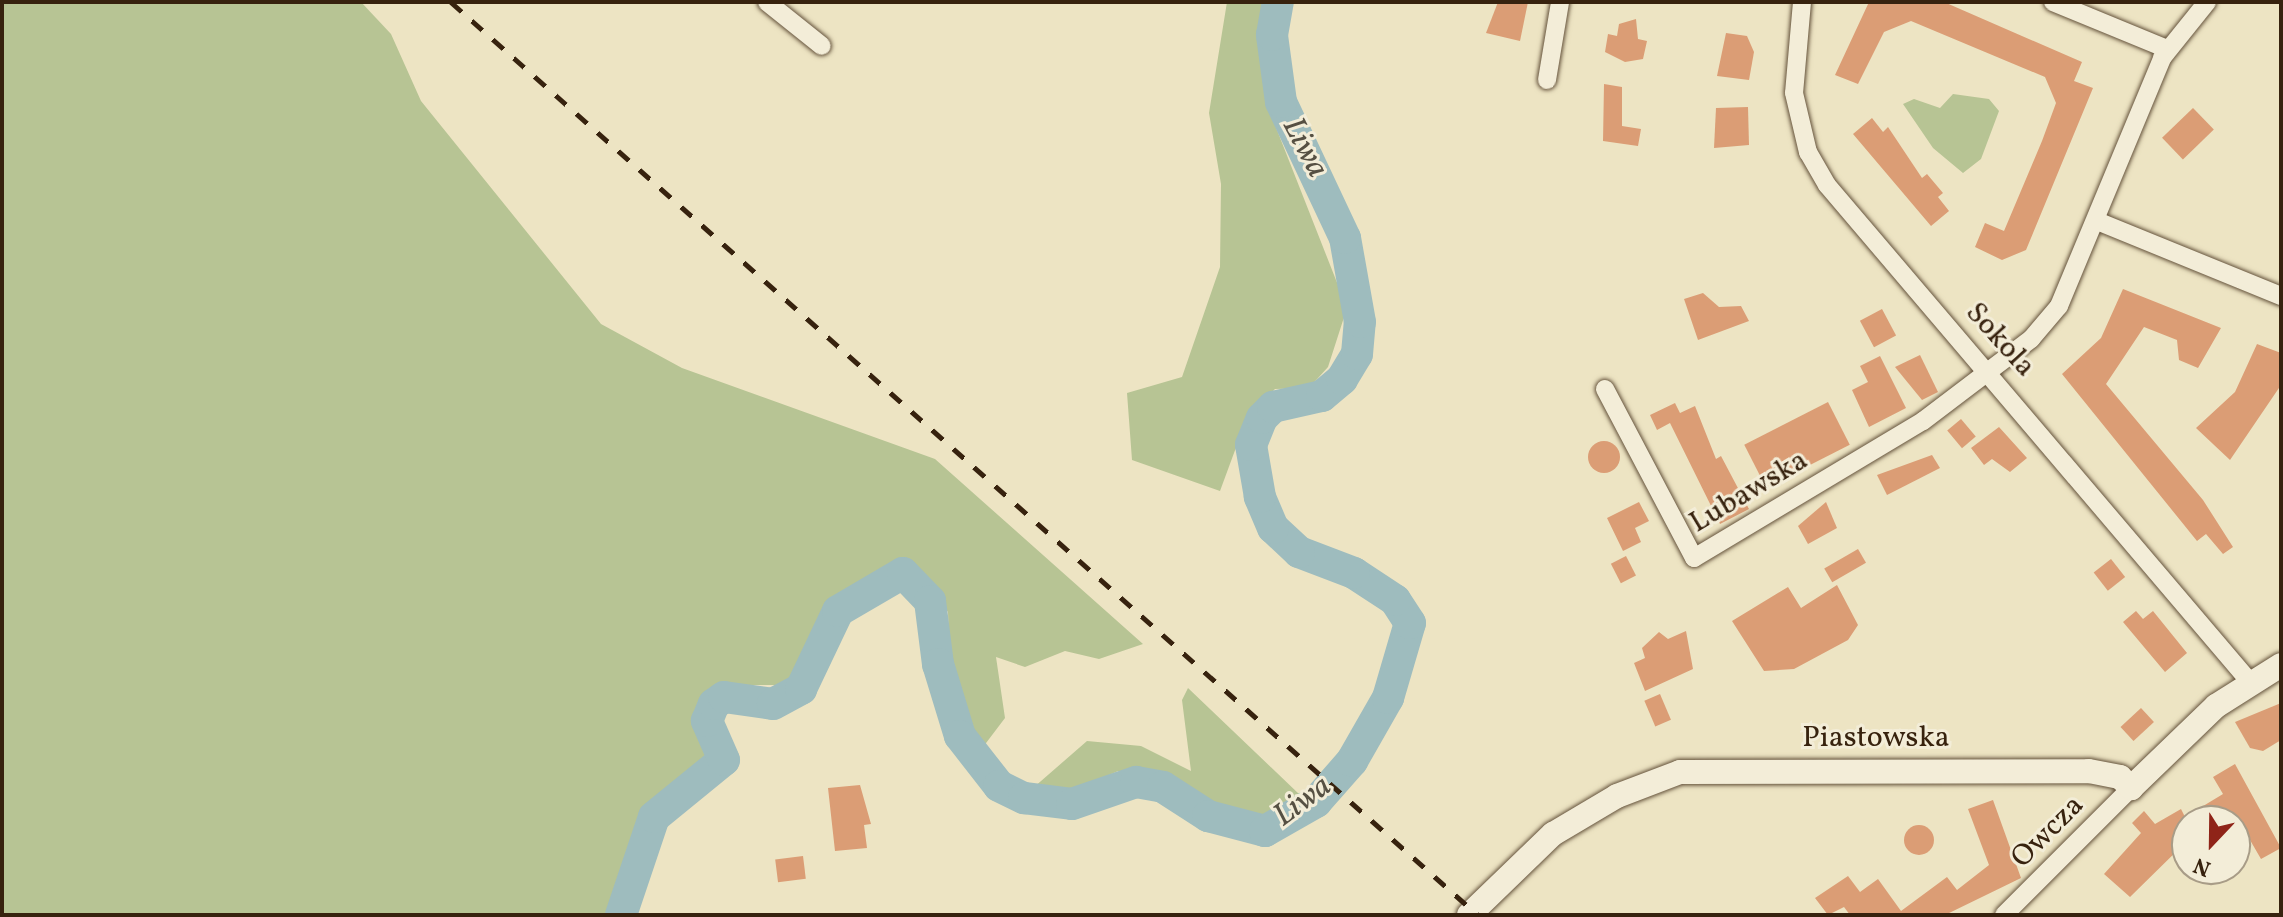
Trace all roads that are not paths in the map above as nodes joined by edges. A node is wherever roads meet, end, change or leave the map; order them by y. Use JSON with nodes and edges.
{"nodes":[{"id":1,"x":767,"y":2,"type":"edge"},
{"id":2,"x":1560,"y":2,"type":"edge"},
{"id":3,"x":1802,"y":2,"type":"edge"},
{"id":4,"x":2053,"y":2,"type":"edge"},
{"id":5,"x":2207,"y":2,"type":"edge"},
{"id":6,"x":822,"y":46,"type":"dead end"},
{"id":7,"x":2167,"y":49,"type":"junction"},
{"id":8,"x":1547,"y":80,"type":"dead end"},
{"id":9,"x":2097,"y":221,"type":"junction"},
{"id":10,"x":2281,"y":296,"type":"edge"},
{"id":11,"x":1992,"y":372,"type":"junction"},
{"id":12,"x":1605,"y":389,"type":"dead end"},
{"id":13,"x":2281,"y":665,"type":"edge"},
{"id":14,"x":2250,"y":682,"type":"junction"},
{"id":15,"x":2131,"y":788,"type":"junction"},
{"id":16,"x":1469,"y":915,"type":"edge"},
{"id":17,"x":2004,"y":915,"type":"edge"}],
"edges":[{"from":1,"to":6,"type":"street"},
{"from":2,"to":8,"type":"street"},
{"from":3,"to":11,"type":"street","name":"Sokola"},
{"from":4,"to":7,"type":"street"},
{"from":5,"to":7,"type":"street"},
{"from":7,"to":9,"type":"street"},
{"from":9,"to":10,"type":"street"},
{"from":9,"to":11,"type":"street"},
{"from":11,"to":12,"type":"street","name":"Lubawska"},
{"from":11,"to":14,"type":"street","name":"Sokola"},
{"from":13,"to":14,"type":"street"},
{"from":14,"to":15,"type":"street"},
{"from":15,"to":16,"type":"street","name":"Piastowska"},
{"from":15,"to":17,"type":"street","name":"Owcza"}]}
